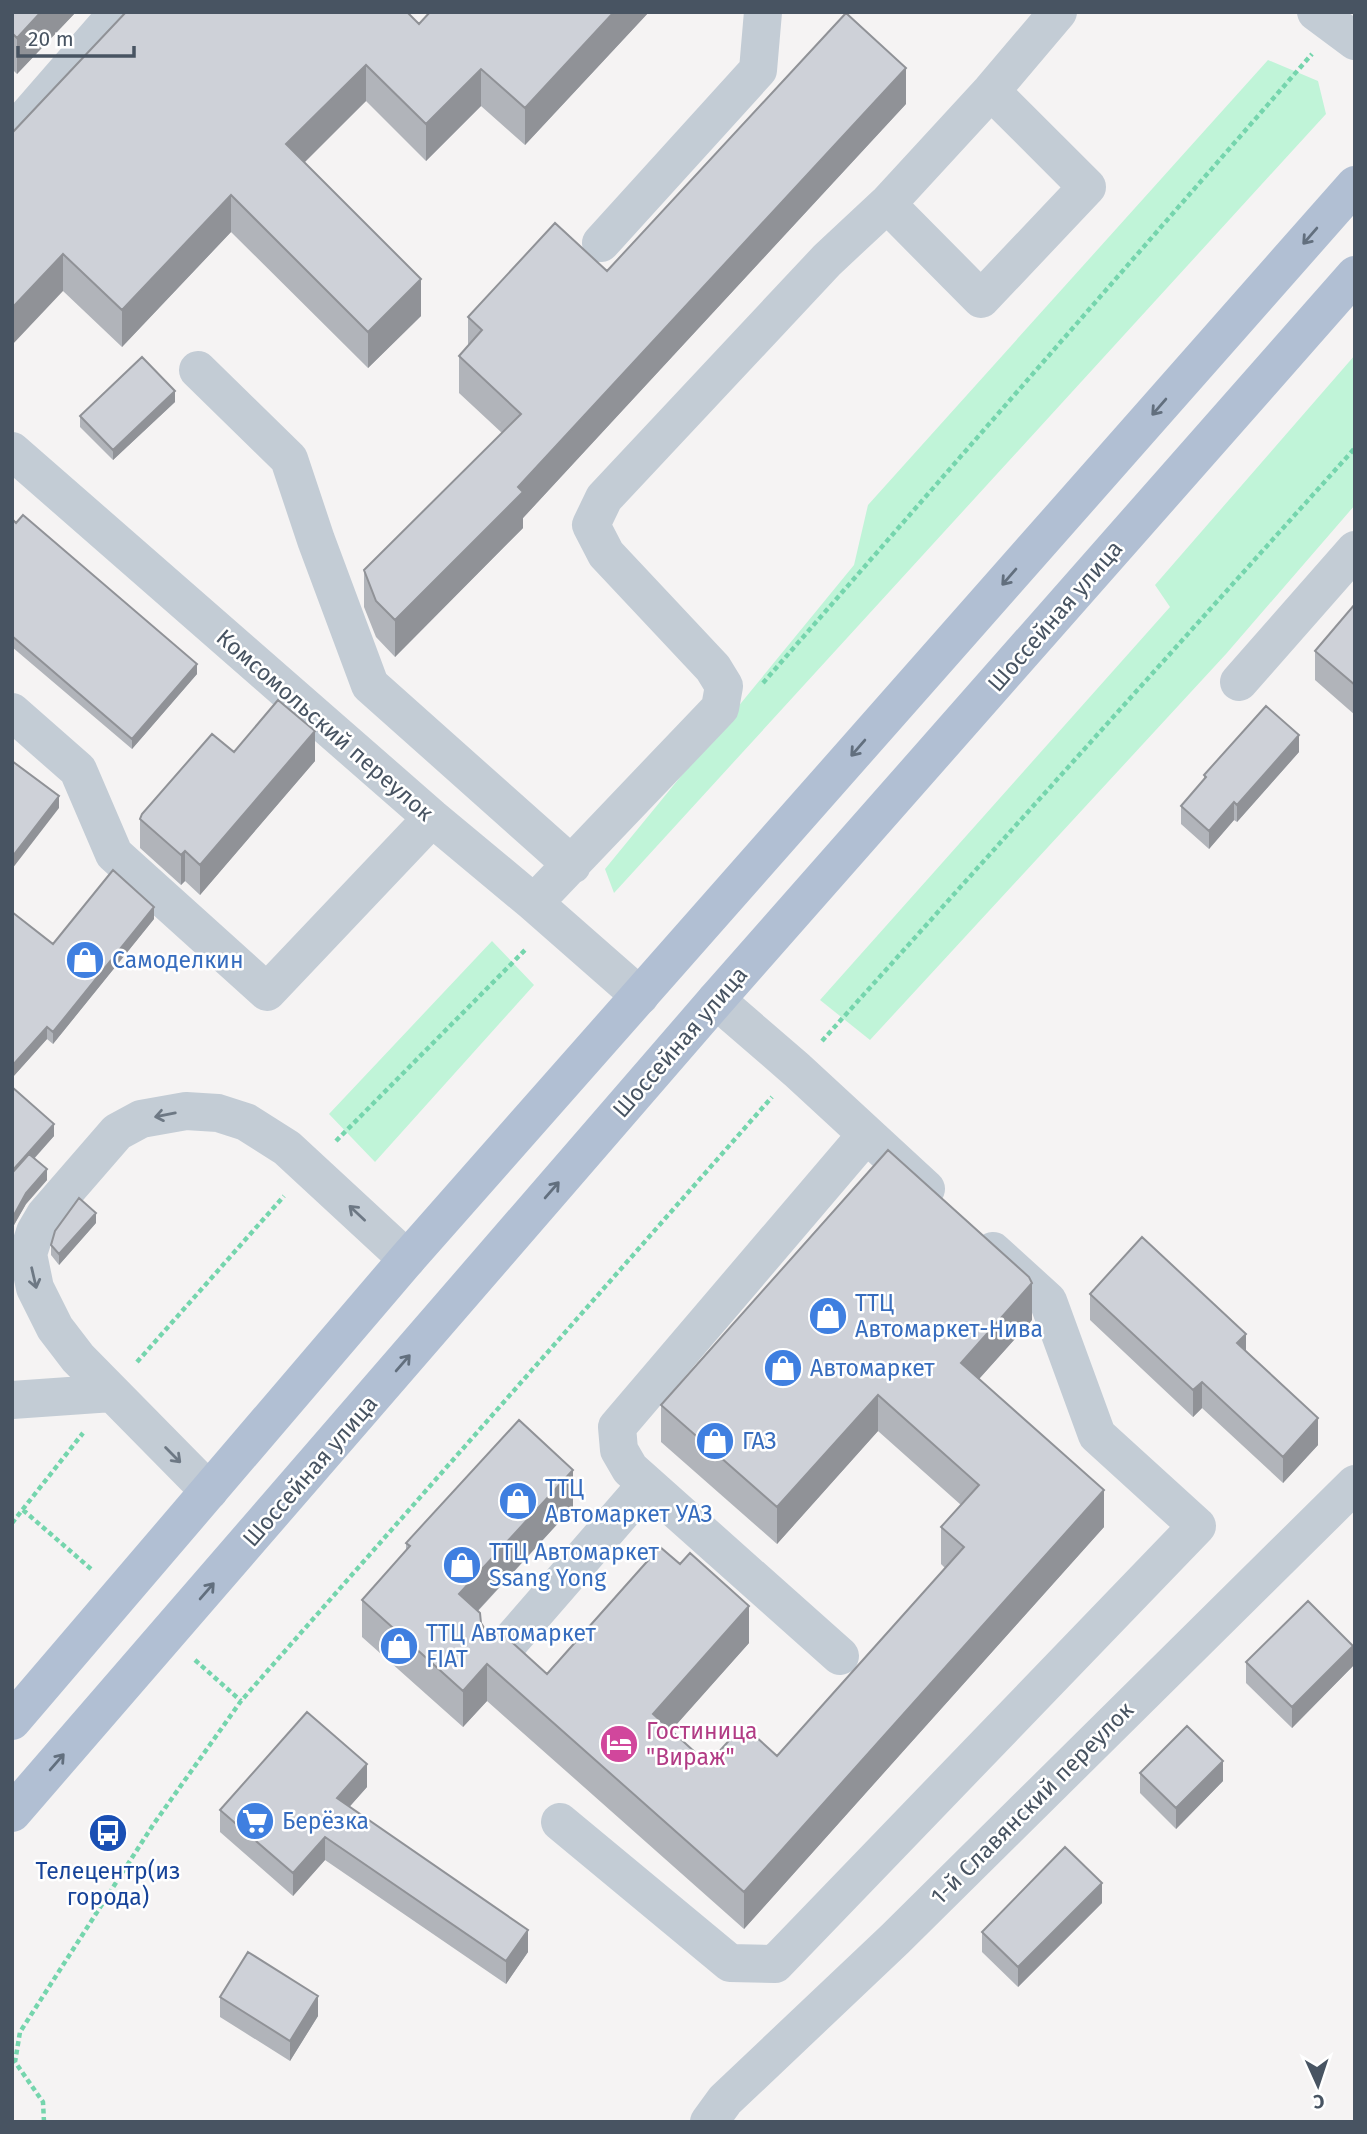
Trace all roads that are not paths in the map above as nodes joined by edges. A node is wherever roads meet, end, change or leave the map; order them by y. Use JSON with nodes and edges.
{"nodes":[{"id":1,"x":118,"y":12,"type":"edge"},
{"id":2,"x":763,"y":12,"type":"edge"},
{"id":3,"x":1058,"y":12,"type":"edge"},
{"id":4,"x":1316,"y":12,"type":"edge"},
{"id":5,"x":1355,"y":41,"type":"edge"},
{"id":6,"x":991,"y":91,"type":"junction"},
{"id":7,"x":12,"y":134,"type":"edge"},
{"id":8,"x":1355,"y":185,"type":"edge"},
{"id":9,"x":887,"y":204,"type":"junction"},
{"id":10,"x":601,"y":243,"type":"dead end"},
{"id":11,"x":1355,"y":275,"type":"edge"},
{"id":12,"x":198,"y":370,"type":"dead end"},
{"id":13,"x":12,"y":451,"type":"edge"},
{"id":14,"x":1355,"y":550,"type":"edge"},
{"id":15,"x":1239,"y":682,"type":"dead end"},
{"id":16,"x":12,"y":712,"type":"edge"},
{"id":17,"x":432,"y":818,"type":"junction"},
{"id":18,"x":572,"y":865,"type":"junction"},
{"id":19,"x":534,"y":903,"type":"junction"},
{"id":20,"x":640,"y":996,"type":"junction"},
{"id":21,"x":716,"y":1000,"type":"junction"},
{"id":22,"x":866,"y":1135,"type":"junction"},
{"id":23,"x":407,"y":1259,"type":"junction"},
{"id":24,"x":111,"y":1393,"type":"junction"},
{"id":25,"x":12,"y":1401,"type":"edge"},
{"id":26,"x":1355,"y":1484,"type":"edge"},
{"id":27,"x":646,"y":1485,"type":"junction"},
{"id":28,"x":209,"y":1491,"type":"junction"},
{"id":29,"x":501,"y":1652,"type":"edge"},
{"id":30,"x":840,"y":1656,"type":"dead end"},
{"id":31,"x":12,"y":1721,"type":"edge"},
{"id":32,"x":12,"y":1813,"type":"edge"},
{"id":33,"x":560,"y":1822,"type":"dead end"},
{"id":34,"x":709,"y":2122,"type":"edge"}],
"edges":[{"from":1,"to":7,"type":"street"},
{"from":2,"to":10,"type":"street"},
{"from":3,"to":6,"type":"street"},
{"from":4,"to":5,"type":"street"},
{"from":6,"to":9,"type":"street"},
{"from":6,"to":9,"type":"street"},
{"from":8,"to":20,"type":"main road","one_way":true},
{"from":9,"to":18,"type":"street"},
{"from":11,"to":21,"type":"main road","name":"Шоссейная улица"},
{"from":12,"to":18,"type":"street"},
{"from":13,"to":17,"type":"street","name":"Комсомольский переулок"},
{"from":14,"to":15,"type":"street"},
{"from":16,"to":17,"type":"street"},
{"from":17,"to":19,"type":"street","name":"Комсомольский переулок"},
{"from":18,"to":19,"type":"street"},
{"from":19,"to":20,"type":"street","name":"Комсомольский переулок"},
{"from":20,"to":23,"type":"main road"},
{"from":21,"to":22,"type":"street"},
{"from":32,"to":21,"type":"main road","name":"Шоссейная улица","one_way":true},
{"from":22,"to":27,"type":"street"},
{"from":22,"to":33,"type":"street"},
{"from":23,"to":24,"type":"street","one_way":true},
{"from":23,"to":28,"type":"main road"},
{"from":24,"to":25,"type":"street"},
{"from":24,"to":28,"type":"street","one_way":true},
{"from":26,"to":34,"type":"street","name":"1-й Славянский переулок"},
{"from":27,"to":29,"type":"street"},
{"from":27,"to":30,"type":"street"},
{"from":28,"to":31,"type":"main road"}]}
